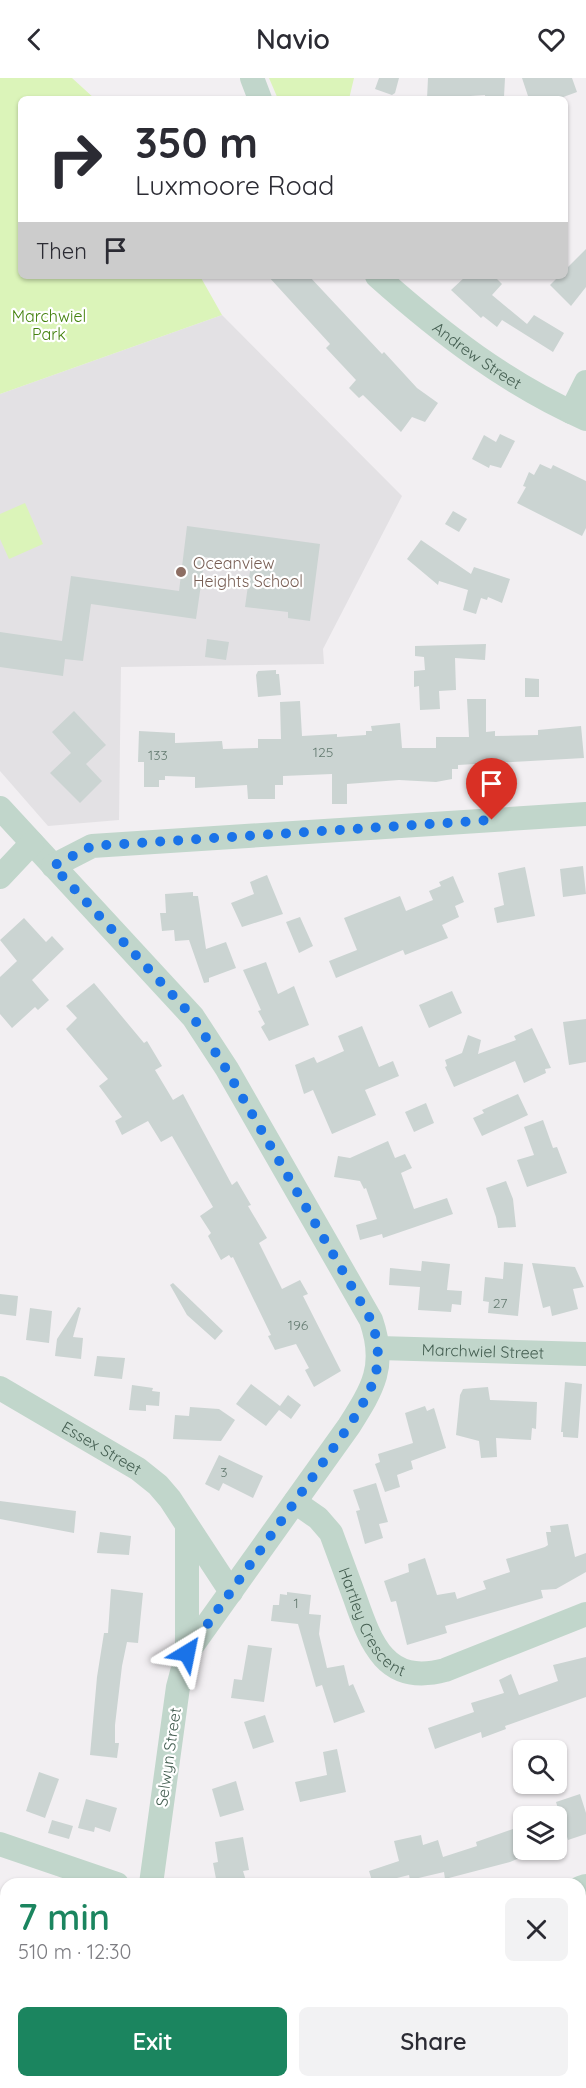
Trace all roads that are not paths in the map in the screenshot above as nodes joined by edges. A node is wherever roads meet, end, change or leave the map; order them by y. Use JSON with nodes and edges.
{"nodes":[{"id":1,"x":252,"y":78,"type":"edge"},
{"id":2,"x":259,"y":96,"type":"edge"},
{"id":3,"x":380,"y":279,"type":"edge"},
{"id":4,"x":586,"y":382,"type":"edge"},
{"id":5,"x":578,"y":416,"type":"edge"},
{"id":6,"x":0,"y":808,"type":"edge"},
{"id":7,"x":586,"y":814,"type":"edge"},
{"id":8,"x":32,"y":843,"type":"junction"},
{"id":9,"x":53,"y":866,"type":"junction"},
{"id":10,"x":0,"y":877,"type":"edge"},
{"id":11,"x":379,"y":1348,"type":"junction"},
{"id":12,"x":586,"y":1354,"type":"edge"},
{"id":13,"x":0,"y":1388,"type":"edge"},
{"id":14,"x":295,"y":1502,"type":"junction"},
{"id":15,"x":187,"y":1527,"type":"junction"},
{"id":16,"x":231,"y":1592,"type":"junction"},
{"id":17,"x":586,"y":1614,"type":"edge"},
{"id":18,"x":187,"y":1653,"type":"junction"},
{"id":19,"x":0,"y":1844,"type":"edge"},
{"id":20,"x":99,"y":1878,"type":"edge"},
{"id":21,"x":152,"y":1878,"type":"edge"}],
"edges":[{"from":1,"to":2,"type":"street"},
{"from":3,"to":5,"type":"street","name":"Andrew Street"},
{"from":4,"to":5,"type":"street"},
{"from":6,"to":8,"type":"street","name":"Selwyn Street"},
{"from":7,"to":9,"type":"street"},
{"from":8,"to":9,"type":"street","name":"Selwyn Street"},
{"from":8,"to":10,"type":"street"},
{"from":9,"to":11,"type":"street","name":"Selwyn Street"},
{"from":11,"to":12,"type":"street","name":"Marchwiel Street"},
{"from":11,"to":14,"type":"street","name":"Selwyn Street"},
{"from":13,"to":15,"type":"street","name":"Essex Street"},
{"from":14,"to":16,"type":"street","name":"Selwyn Street"},
{"from":14,"to":17,"type":"street","name":"Hartley Crescent"},
{"from":15,"to":16,"type":"street","name":"Essex Street"},
{"from":15,"to":18,"type":"street"},
{"from":16,"to":18,"type":"street","name":"Selwyn Street"},
{"from":18,"to":21,"type":"street","name":"Selwyn Street"},
{"from":19,"to":20,"type":"street"}]}
